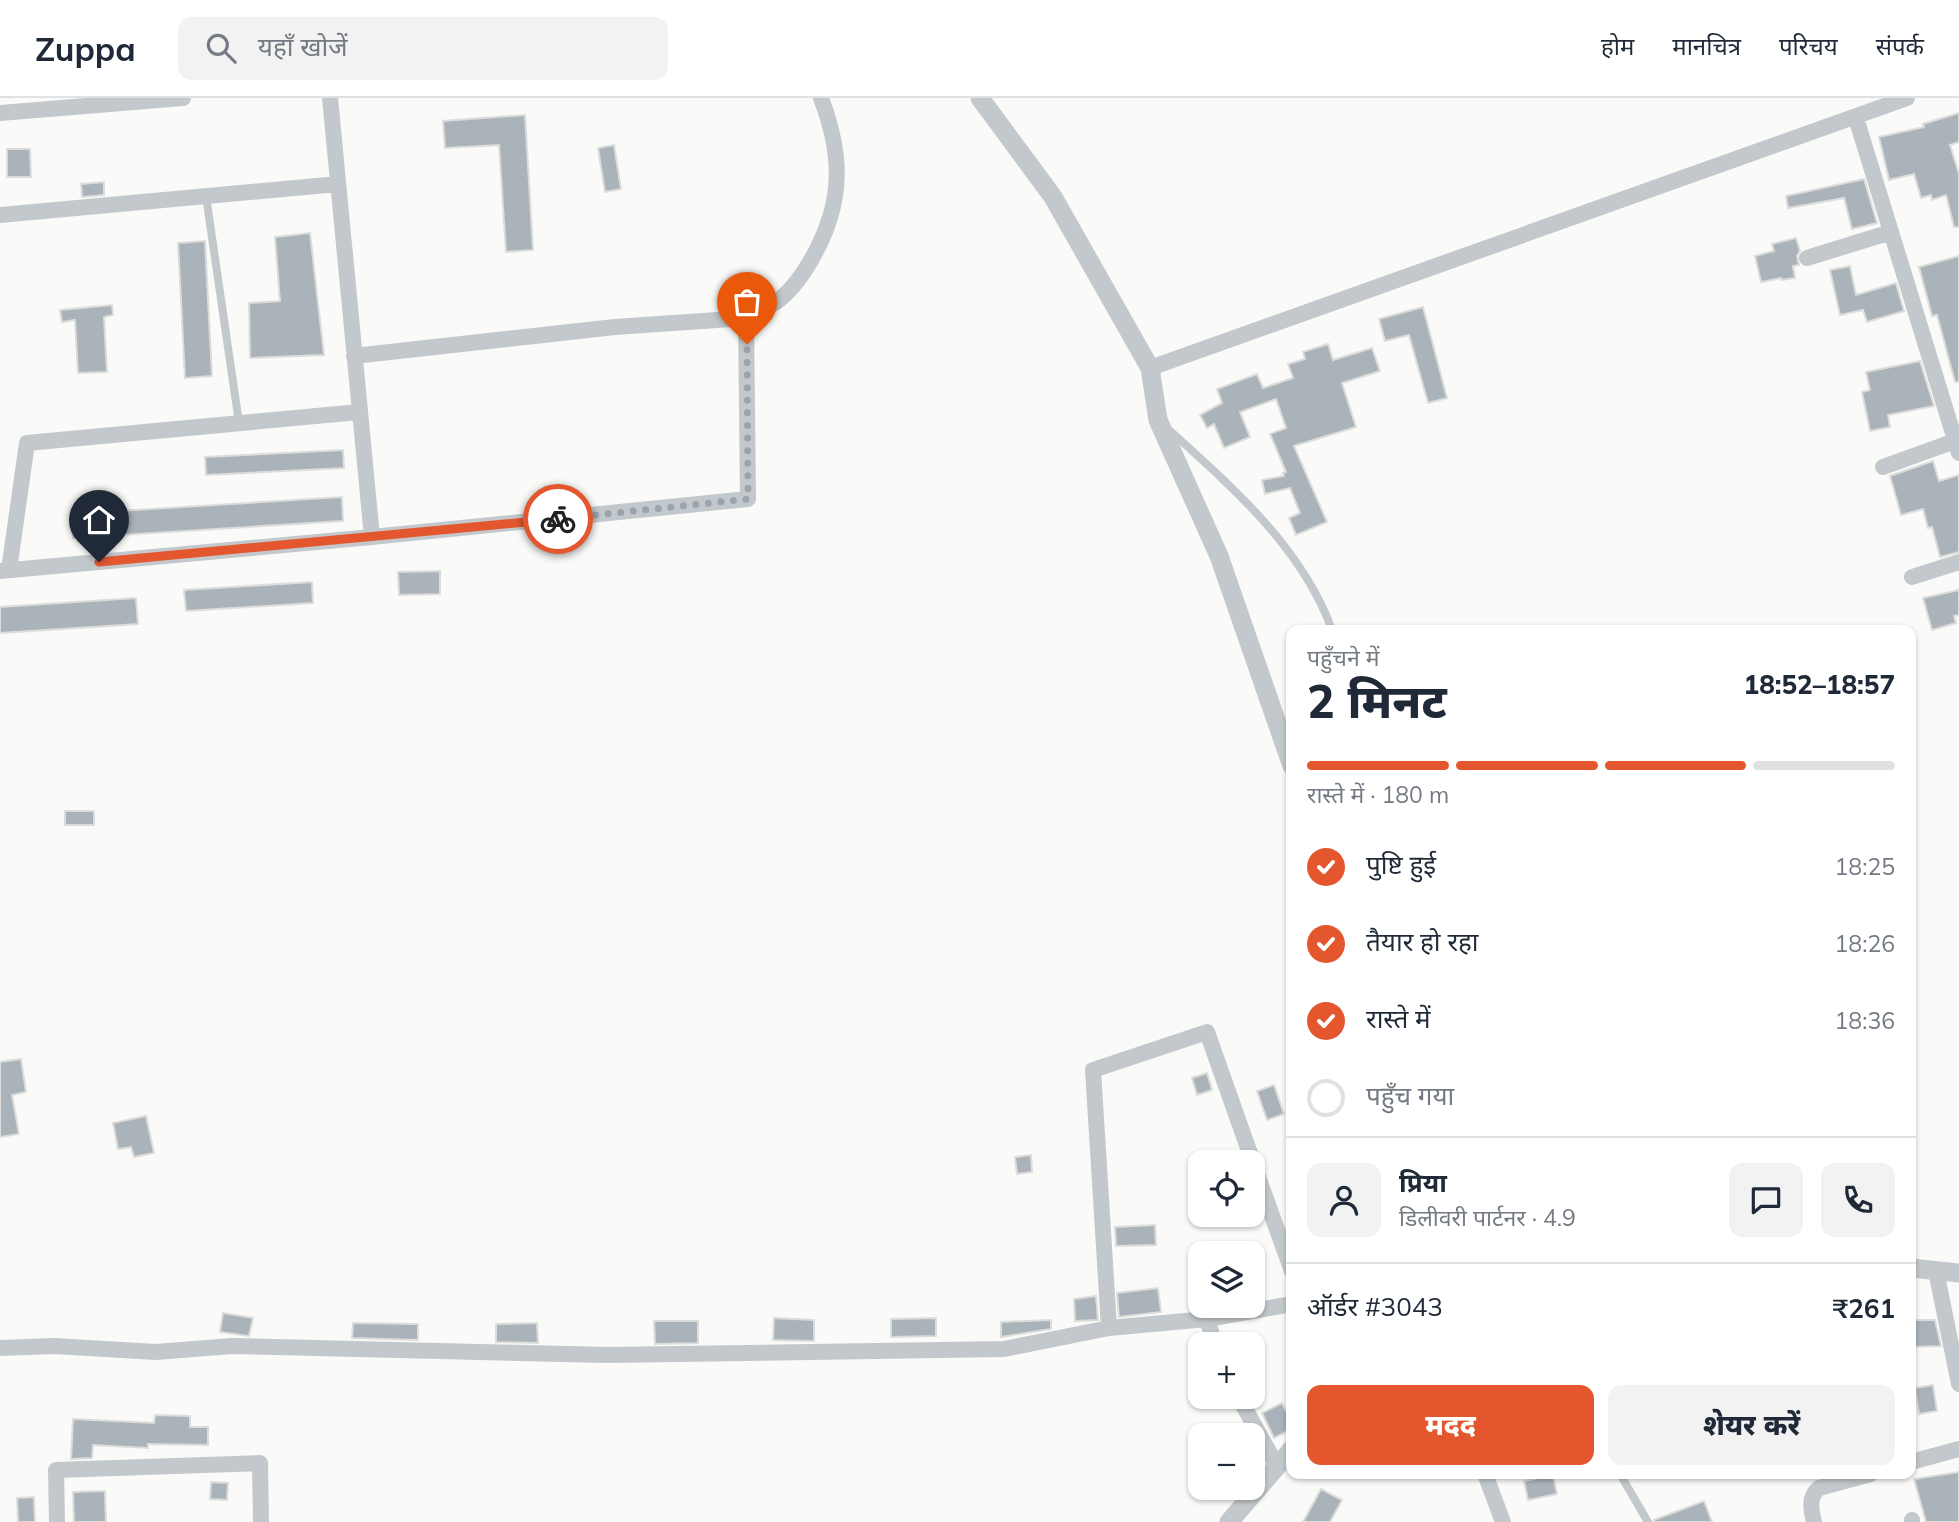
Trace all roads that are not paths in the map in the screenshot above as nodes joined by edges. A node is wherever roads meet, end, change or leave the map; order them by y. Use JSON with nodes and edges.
{"nodes":[{"id":1,"x":183,"y":98,"type":"edge"},
{"id":2,"x":330,"y":98,"type":"edge"},
{"id":3,"x":821,"y":98,"type":"edge"},
{"id":4,"x":980,"y":98,"type":"edge"},
{"id":5,"x":1907,"y":98,"type":"edge"},
{"id":6,"x":0,"y":113,"type":"edge"},
{"id":7,"x":1856,"y":118,"type":"junction"},
{"id":8,"x":338,"y":184,"type":"junction"},
{"id":9,"x":206,"y":196,"type":"junction"},
{"id":10,"x":0,"y":215,"type":"edge"},
{"id":11,"x":1891,"y":232,"type":"junction"},
{"id":12,"x":1807,"y":258,"type":"dead end"},
{"id":13,"x":746,"y":318,"type":"junction"},
{"id":14,"x":354,"y":356,"type":"junction"},
{"id":15,"x":1150,"y":368,"type":"junction"},
{"id":16,"x":359,"y":412,"type":"junction"},
{"id":17,"x":1158,"y":420,"type":"junction"},
{"id":18,"x":239,"y":423,"type":"junction"},
{"id":19,"x":1957,"y":447,"type":"edge"},
{"id":20,"x":1883,"y":467,"type":"dead end"},
{"id":21,"x":372,"y":537,"type":"junction"},
{"id":22,"x":1959,"y":562,"type":"edge"},
{"id":23,"x":5,"y":570,"type":"edge"},
{"id":24,"x":1912,"y":577,"type":"dead end"},
{"id":25,"x":1330,"y":625,"type":"edge"},
{"id":26,"x":1286,"y":748,"type":"edge"},
{"id":27,"x":1249,"y":1150,"type":"edge"},
{"id":28,"x":1265,"y":1196,"type":"edge"},
{"id":29,"x":1286,"y":1254,"type":"edge"},
{"id":30,"x":1916,"y":1269,"type":"edge"},
{"id":31,"x":1936,"y":1271,"type":"junction"},
{"id":32,"x":1959,"y":1273,"type":"edge"},
{"id":33,"x":1286,"y":1305,"type":"edge"},
{"id":34,"x":1207,"y":1319,"type":"junction"},
{"id":35,"x":1109,"y":1328,"type":"junction"},
{"id":36,"x":1211,"y":1332,"type":"edge"},
{"id":37,"x":0,"y":1348,"type":"edge"},
{"id":38,"x":1959,"y":1384,"type":"edge"},
{"id":39,"x":1245,"y":1409,"type":"edge"},
{"id":40,"x":1959,"y":1449,"type":"edge"},
{"id":41,"x":1286,"y":1455,"type":"edge"},
{"id":42,"x":1916,"y":1461,"type":"edge"},
{"id":43,"x":1277,"y":1465,"type":"junction"},
{"id":44,"x":1487,"y":1479,"type":"edge"},
{"id":45,"x":1623,"y":1479,"type":"edge"},
{"id":46,"x":1852,"y":1479,"type":"edge"},
{"id":47,"x":57,"y":1522,"type":"edge"},
{"id":48,"x":261,"y":1522,"type":"edge"},
{"id":49,"x":1229,"y":1522,"type":"edge"},
{"id":50,"x":1503,"y":1522,"type":"edge"},
{"id":51,"x":1648,"y":1522,"type":"edge"},
{"id":52,"x":1814,"y":1522,"type":"edge"}],
"edges":[{"from":1,"to":6,"type":"street"},
{"from":2,"to":8,"type":"street"},
{"from":3,"to":13,"type":"street"},
{"from":4,"to":15,"type":"street"},
{"from":5,"to":7,"type":"street"},
{"from":7,"to":11,"type":"street"},
{"from":7,"to":15,"type":"street"},
{"from":8,"to":9,"type":"street"},
{"from":8,"to":14,"type":"street"},
{"from":9,"to":10,"type":"street"},
{"from":9,"to":18,"type":"lane"},
{"from":11,"to":12,"type":"street"},
{"from":11,"to":19,"type":"street"},
{"from":13,"to":14,"type":"street"},
{"from":13,"to":21,"type":"street"},
{"from":14,"to":16,"type":"street"},
{"from":15,"to":17,"type":"street"},
{"from":16,"to":18,"type":"street"},
{"from":16,"to":21,"type":"street"},
{"from":17,"to":25,"type":"lane"},
{"from":17,"to":26,"type":"street"},
{"from":18,"to":23,"type":"street"},
{"from":19,"to":20,"type":"street"},
{"from":21,"to":23,"type":"street"},
{"from":22,"to":24,"type":"street"},
{"from":27,"to":35,"type":"street"},
{"from":28,"to":29,"type":"street"},
{"from":30,"to":31,"type":"street"},
{"from":31,"to":32,"type":"street"},
{"from":31,"to":38,"type":"street"},
{"from":33,"to":34,"type":"street"},
{"from":34,"to":35,"type":"street"},
{"from":34,"to":36,"type":"street"},
{"from":35,"to":37,"type":"street"},
{"from":39,"to":43,"type":"street"},
{"from":40,"to":42,"type":"street"},
{"from":41,"to":43,"type":"street"},
{"from":43,"to":49,"type":"street"},
{"from":44,"to":50,"type":"street"},
{"from":45,"to":51,"type":"lane"},
{"from":46,"to":52,"type":"street"},
{"from":47,"to":48,"type":"street"}]}
